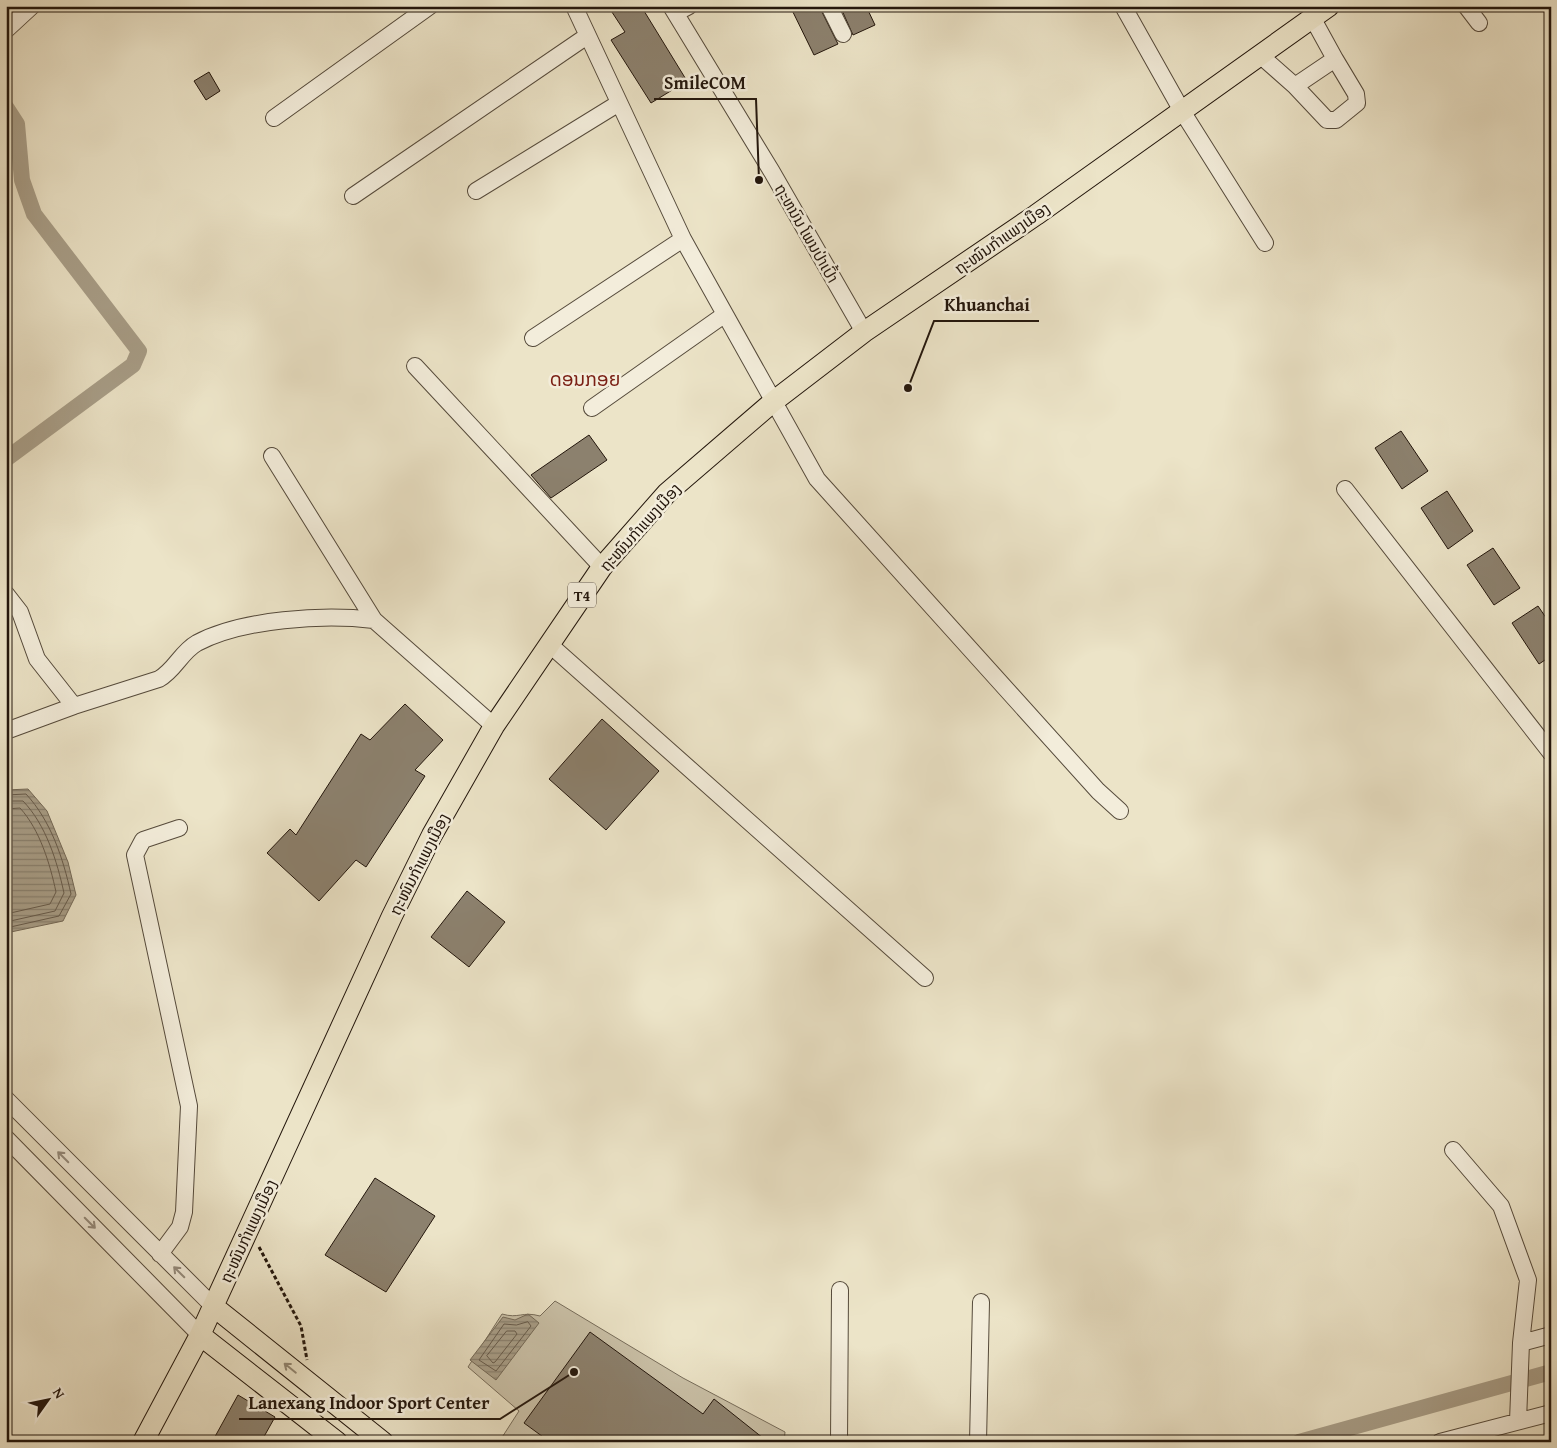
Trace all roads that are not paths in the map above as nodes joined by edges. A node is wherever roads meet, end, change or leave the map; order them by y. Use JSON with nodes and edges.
{"nodes":[{"id":1,"x":32,"y":6,"type":"edge"},
{"id":2,"x":430,"y":6,"type":"edge"},
{"id":3,"x":574,"y":6,"type":"edge"},
{"id":4,"x":829,"y":6,"type":"edge"},
{"id":5,"x":1124,"y":6,"type":"edge"},
{"id":6,"x":1329,"y":6,"type":"edge"},
{"id":7,"x":1466,"y":6,"type":"edge"},
{"id":8,"x":679,"y":9,"type":"edge"},
{"id":9,"x":1313,"y":19,"type":"junction"},
{"id":10,"x":1479,"y":23,"type":"dead end"},
{"id":11,"x":6,"y":30,"type":"edge"},
{"id":12,"x":843,"y":34,"type":"dead end"},
{"id":13,"x":587,"y":36,"type":"junction"},
{"id":14,"x":1261,"y":56,"type":"junction"},
{"id":15,"x":1335,"y":59,"type":"junction"},
{"id":16,"x":1294,"y":86,"type":"junction"},
{"id":17,"x":619,"y":103,"type":"junction"},
{"id":18,"x":1182,"y":111,"type":"junction"},
{"id":19,"x":274,"y":118,"type":"dead end"},
{"id":20,"x":476,"y":191,"type":"dead end"},
{"id":21,"x":353,"y":196,"type":"dead end"},
{"id":22,"x":684,"y":239,"type":"junction"},
{"id":23,"x":1265,"y":243,"type":"dead end"},
{"id":24,"x":724,"y":314,"type":"junction"},
{"id":25,"x":864,"y":332,"type":"junction"},
{"id":26,"x":533,"y":338,"type":"dead end"},
{"id":27,"x":415,"y":366,"type":"dead end"},
{"id":28,"x":774,"y":401,"type":"junction"},
{"id":29,"x":592,"y":408,"type":"dead end"},
{"id":30,"x":272,"y":456,"type":"dead end"},
{"id":31,"x":1345,"y":488,"type":"dead end"},
{"id":32,"x":602,"y":567,"type":"junction"},
{"id":33,"x":6,"y":594,"type":"edge"},
{"id":34,"x":374,"y":620,"type":"junction"},
{"id":35,"x":549,"y":644,"type":"junction"},
{"id":36,"x":74,"y":706,"type":"junction"},
{"id":37,"x":494,"y":726,"type":"junction"},
{"id":38,"x":6,"y":731,"type":"edge"},
{"id":39,"x":1551,"y":753,"type":"edge"},
{"id":40,"x":1120,"y":811,"type":"dead end"},
{"id":41,"x":179,"y":828,"type":"dead end"},
{"id":42,"x":926,"y":978,"type":"dead end"},
{"id":43,"x":6,"y":1100,"type":"edge"},
{"id":44,"x":6,"y":1138,"type":"edge"},
{"id":45,"x":1453,"y":1150,"type":"dead end"},
{"id":46,"x":160,"y":1254,"type":"junction"},
{"id":47,"x":840,"y":1290,"type":"dead end"},
{"id":48,"x":981,"y":1302,"type":"dead end"},
{"id":49,"x":213,"y":1306,"type":"junction"},
{"id":50,"x":200,"y":1335,"type":"junction"},
{"id":51,"x":1551,"y":1335,"type":"edge"},
{"id":52,"x":1521,"y":1342,"type":"junction"},
{"id":53,"x":1551,"y":1413,"type":"edge"},
{"id":54,"x":1518,"y":1421,"type":"junction"},
{"id":55,"x":143,"y":1442,"type":"edge"},
{"id":56,"x":337,"y":1442,"type":"edge"},
{"id":57,"x":383,"y":1442,"type":"edge"},
{"id":58,"x":839,"y":1442,"type":"edge"},
{"id":59,"x":978,"y":1442,"type":"edge"},
{"id":60,"x":1440,"y":1442,"type":"edge"}],
"edges":[{"from":1,"to":11,"type":"street"},
{"from":2,"to":19,"type":"street"},
{"from":3,"to":13,"type":"street"},
{"from":4,"to":12,"type":"street"},
{"from":5,"to":18,"type":"street"},
{"from":6,"to":9,"type":"main road","name":"ຖະໜົນກຳແພງເມືອງ","number":"T4"},
{"from":7,"to":10,"type":"street"},
{"from":8,"to":25,"type":"street","name":"ຖະຫນົນ ໂພນປ່າເປົ້າ"},
{"from":9,"to":14,"type":"main road","name":"ຖະໜົນກຳແພງເມືອງ","number":"T4"},
{"from":9,"to":15,"type":"street"},
{"from":13,"to":17,"type":"street"},
{"from":13,"to":21,"type":"street"},
{"from":14,"to":16,"type":"street"},
{"from":14,"to":18,"type":"main road","name":"ຖະໜົນກຳແພງເມືອງ","number":"T4"},
{"from":15,"to":16,"type":"street"},
{"from":15,"to":16,"type":"street"},
{"from":17,"to":20,"type":"street"},
{"from":17,"to":22,"type":"street"},
{"from":18,"to":23,"type":"street"},
{"from":18,"to":25,"type":"main road","name":"ຖະໜົນກຳແພງເມືອງ","number":"T4"},
{"from":22,"to":24,"type":"street"},
{"from":22,"to":26,"type":"street"},
{"from":24,"to":28,"type":"street"},
{"from":24,"to":29,"type":"street"},
{"from":25,"to":28,"type":"main road","name":"ຖະໜົນກຳແພງເມືອງ","number":"T4"},
{"from":27,"to":32,"type":"street"},
{"from":28,"to":32,"type":"main road","name":"ຖະໜົນກຳແພງເມືອງ","number":"T4"},
{"from":28,"to":40,"type":"street"},
{"from":30,"to":34,"type":"street"},
{"from":31,"to":39,"type":"street"},
{"from":32,"to":35,"type":"main road","name":"ຖະໜົນກຳແພງເມືອງ","number":"T4"},
{"from":33,"to":36,"type":"street"},
{"from":34,"to":36,"type":"street"},
{"from":34,"to":37,"type":"street"},
{"from":35,"to":37,"type":"main road","name":"ຖະໜົນກຳແພງເມືອງ","number":"T4"},
{"from":35,"to":42,"type":"street"},
{"from":36,"to":38,"type":"street"},
{"from":37,"to":49,"type":"main road","name":"ຖະໜົນກຳແພງເມືອງ","number":"T4"},
{"from":41,"to":46,"type":"street"},
{"from":46,"to":43,"type":"street","one_way":true},
{"from":44,"to":50,"type":"street","one_way":true},
{"from":45,"to":52,"type":"street"},
{"from":49,"to":46,"type":"street","one_way":true},
{"from":47,"to":58,"type":"street"},
{"from":48,"to":59,"type":"street"},
{"from":49,"to":50,"type":"main road","name":"ຖະໜົນກຳແພງເມືອງ","number":"T4"},
{"from":57,"to":49,"type":"main road","one_way":true},
{"from":50,"to":55,"type":"main road","name":"ຖະໜົນກຳແພງເມືອງ","number":"T4"},
{"from":50,"to":56,"type":"main road"},
{"from":51,"to":52,"type":"street"},
{"from":52,"to":54,"type":"street"},
{"from":53,"to":54,"type":"street"},
{"from":54,"to":60,"type":"street"}]}
